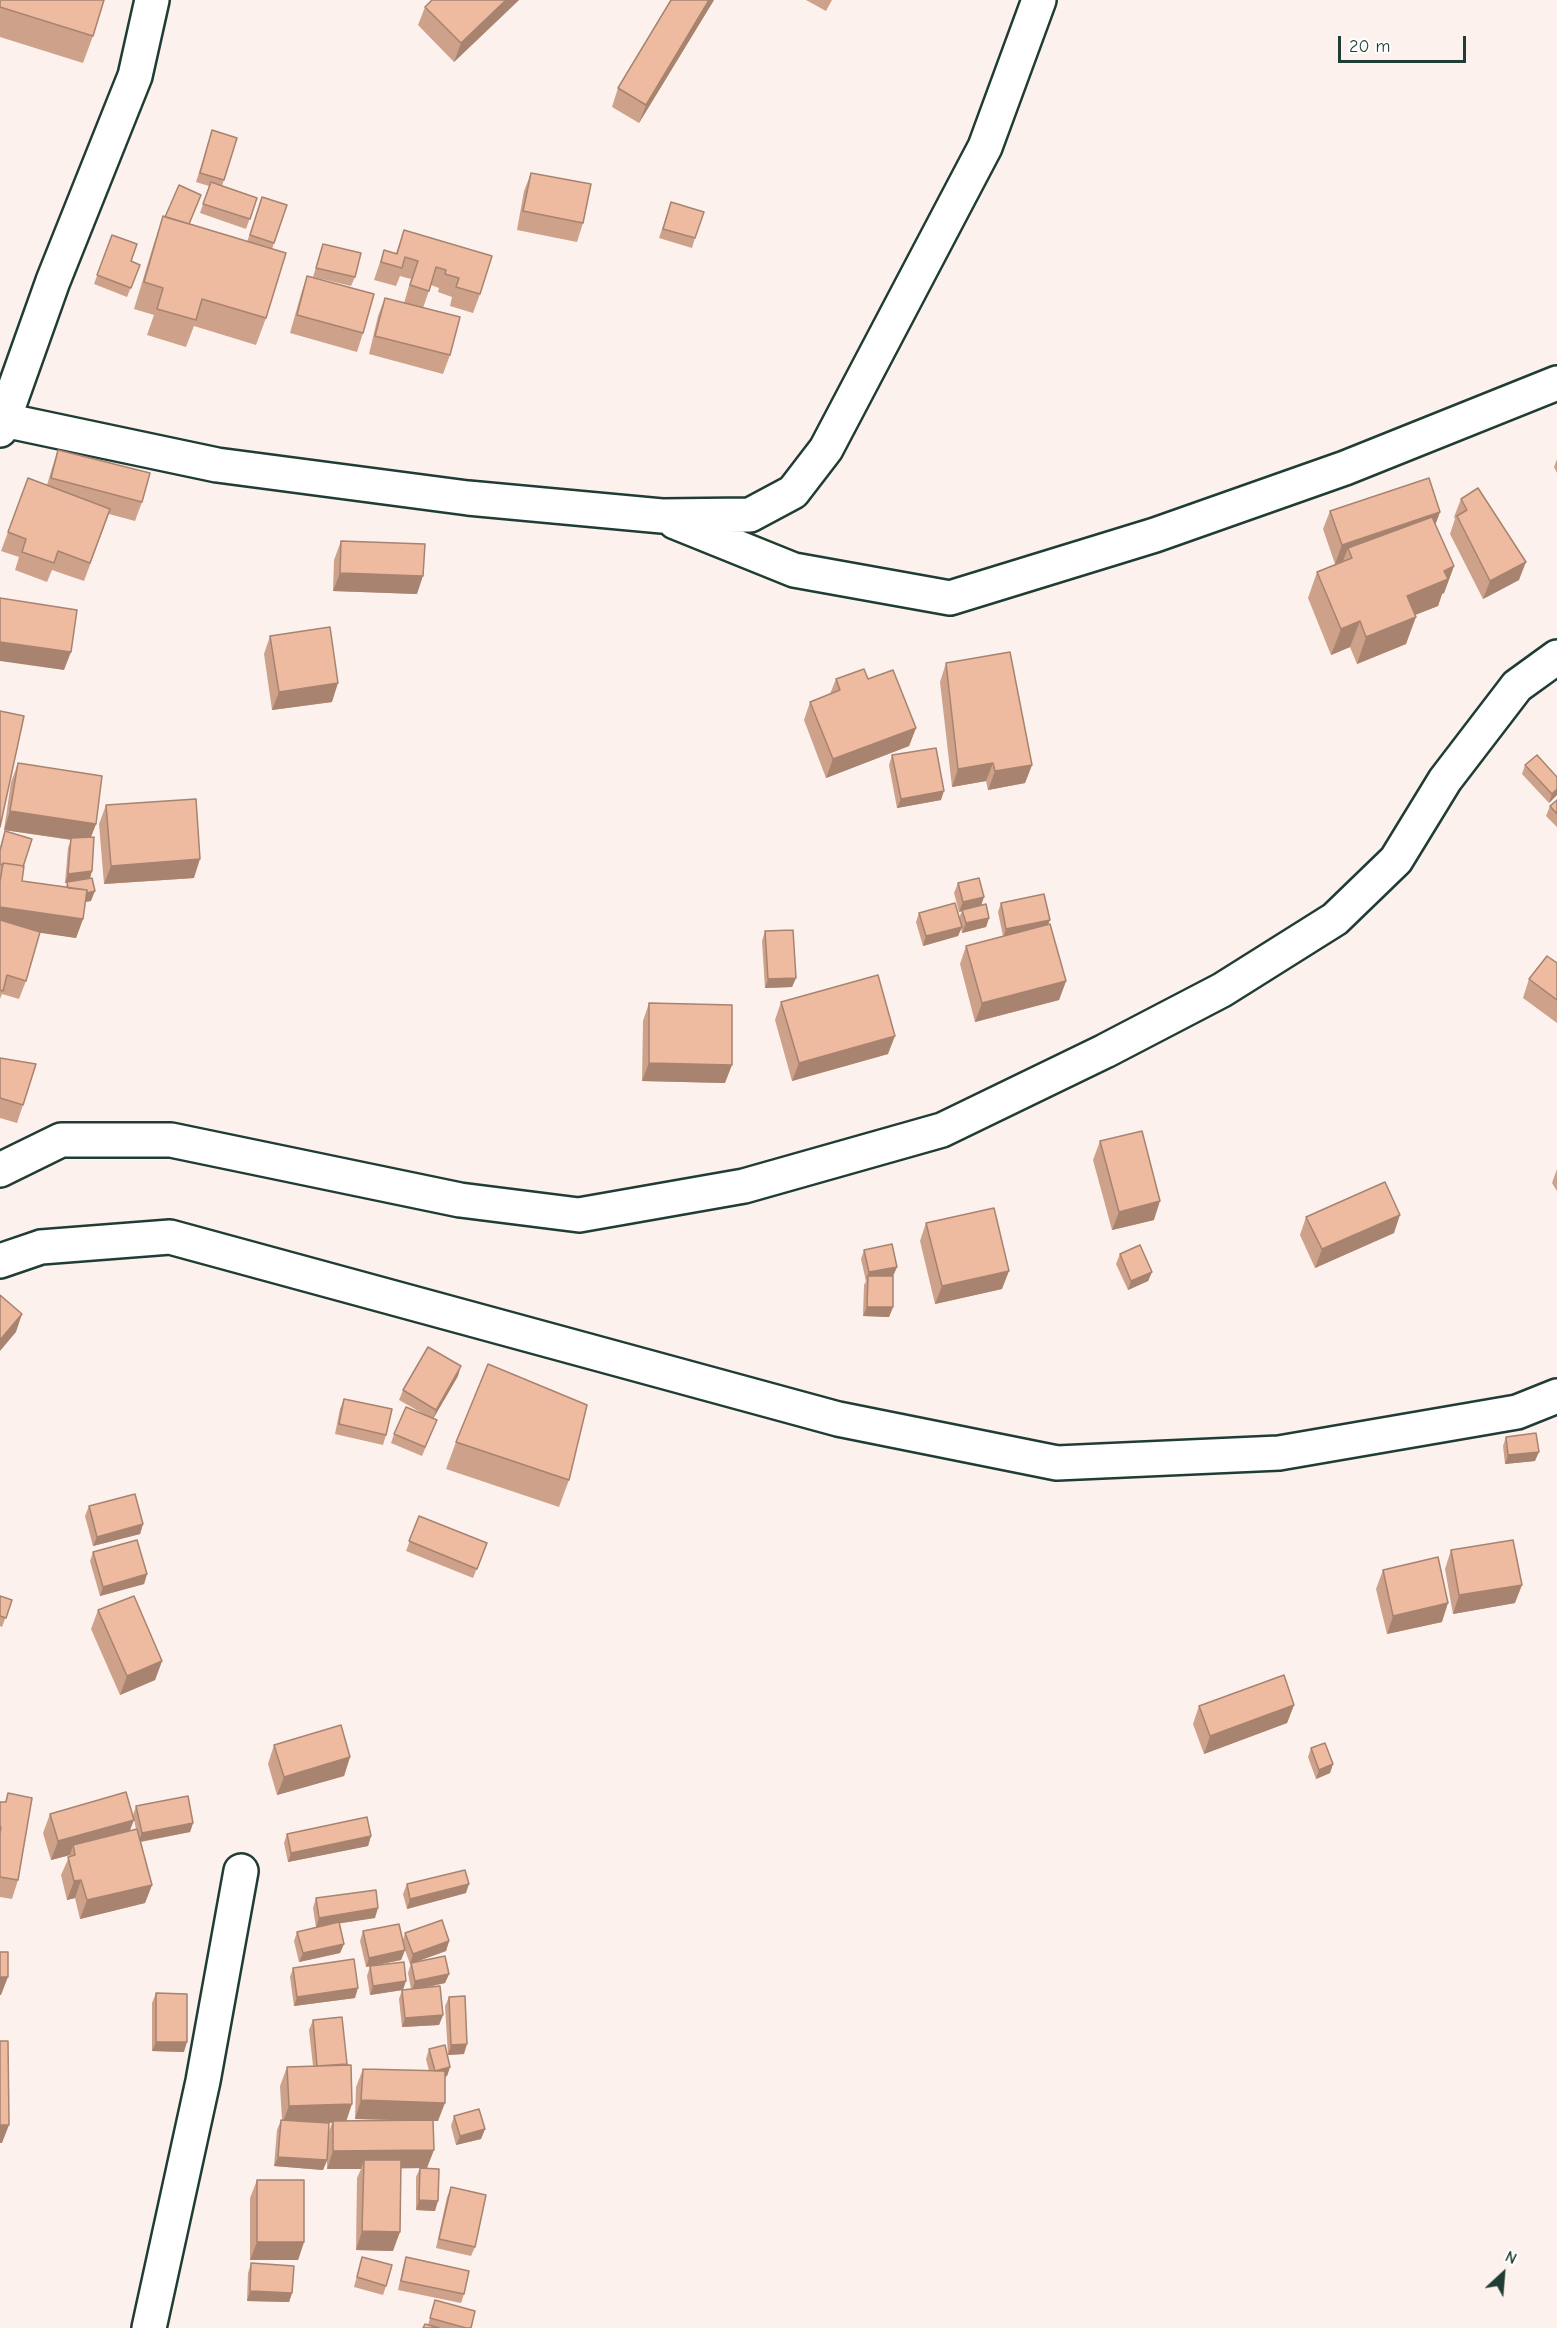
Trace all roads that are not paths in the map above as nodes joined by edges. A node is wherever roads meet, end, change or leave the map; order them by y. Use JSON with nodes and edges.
{"nodes":[{"id":1,"x":152,"y":0,"type":"edge"},
{"id":2,"x":1040,"y":0,"type":"edge"},
{"id":3,"x":1557,"y":383,"type":"edge"},
{"id":4,"x":2,"y":425,"type":"edge"},
{"id":5,"x":662,"y":516,"type":"junction"},
{"id":6,"x":1557,"y":657,"type":"edge"},
{"id":7,"x":0,"y":1170,"type":"edge"},
{"id":8,"x":0,"y":1261,"type":"edge"},
{"id":9,"x":1557,"y":1396,"type":"edge"},
{"id":10,"x":242,"y":1871,"type":"dead end"},
{"id":11,"x":149,"y":2328,"type":"edge"}],
"edges":[{"from":1,"to":4,"type":"street"},
{"from":2,"to":5,"type":"street"},
{"from":3,"to":5,"type":"street"},
{"from":4,"to":5,"type":"street"},
{"from":6,"to":7,"type":"street"},
{"from":8,"to":9,"type":"street"},
{"from":10,"to":11,"type":"street"}]}
